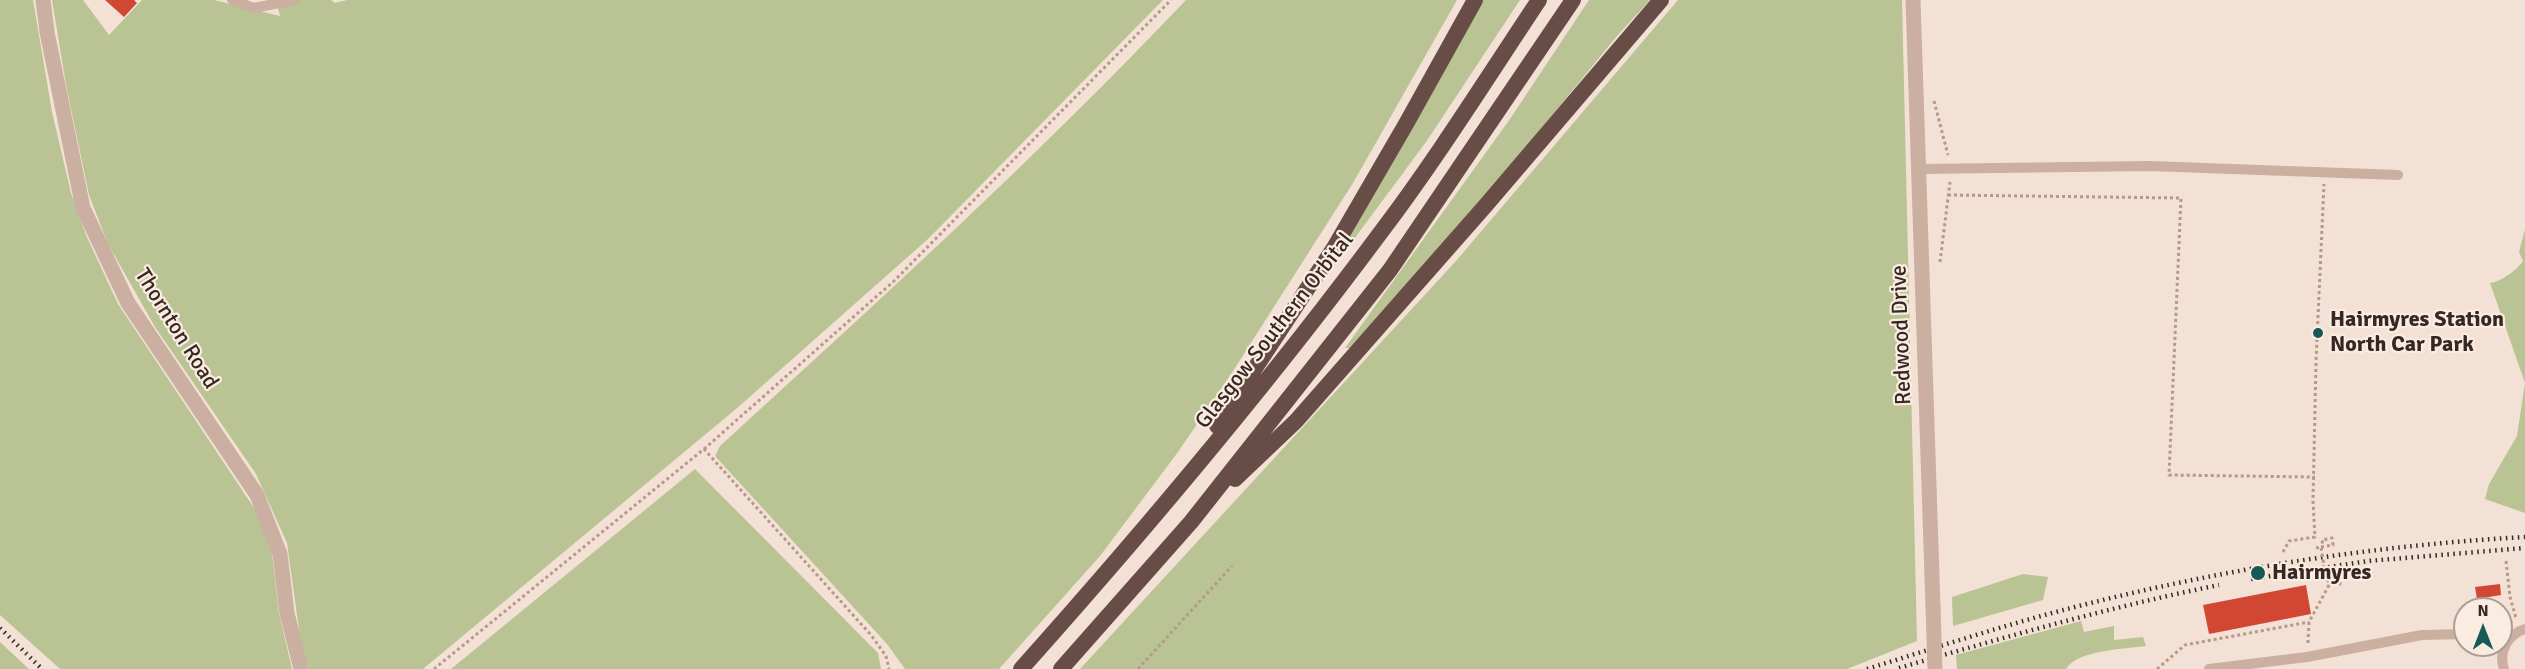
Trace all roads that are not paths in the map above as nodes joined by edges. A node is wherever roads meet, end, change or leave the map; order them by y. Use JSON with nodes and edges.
{"nodes":[{"id":1,"x":43,"y":0,"type":"edge"},
{"id":2,"x":232,"y":0,"type":"edge"},
{"id":3,"x":294,"y":0,"type":"edge"},
{"id":4,"x":1474,"y":0,"type":"edge"},
{"id":5,"x":1539,"y":0,"type":"edge"},
{"id":6,"x":1573,"y":0,"type":"edge"},
{"id":7,"x":1661,"y":0,"type":"edge"},
{"id":8,"x":1913,"y":0,"type":"edge"},
{"id":9,"x":1920,"y":169,"type":"junction"},
{"id":10,"x":2398,"y":175,"type":"dead end"},
{"id":11,"x":1173,"y":495,"type":"junction"},
{"id":12,"x":1191,"y":522,"type":"junction"},
{"id":13,"x":2453,"y":634,"type":"edge"},
{"id":14,"x":301,"y":669,"type":"edge"},
{"id":15,"x":1021,"y":669,"type":"edge"},
{"id":16,"x":1061,"y":669,"type":"edge"},
{"id":17,"x":1935,"y":669,"type":"edge"},
{"id":18,"x":2209,"y":669,"type":"edge"}],
"edges":[{"from":1,"to":14,"type":"street","name":"Thornton Road"},
{"from":2,"to":3,"type":"lane"},
{"from":4,"to":11,"type":"highway"},
{"from":5,"to":11,"type":"highway","name":"Glasgow Southern Orbital"},
{"from":6,"to":12,"type":"highway"},
{"from":7,"to":12,"type":"highway"},
{"from":8,"to":9,"type":"street","name":"Redwood Drive"},
{"from":9,"to":10,"type":"lane"},
{"from":9,"to":17,"type":"street","name":"Redwood Drive","bridge":true},
{"from":11,"to":15,"type":"highway","name":"Glasgow Southern Orbital"},
{"from":12,"to":16,"type":"highway"},
{"from":13,"to":18,"type":"lane"}]}
